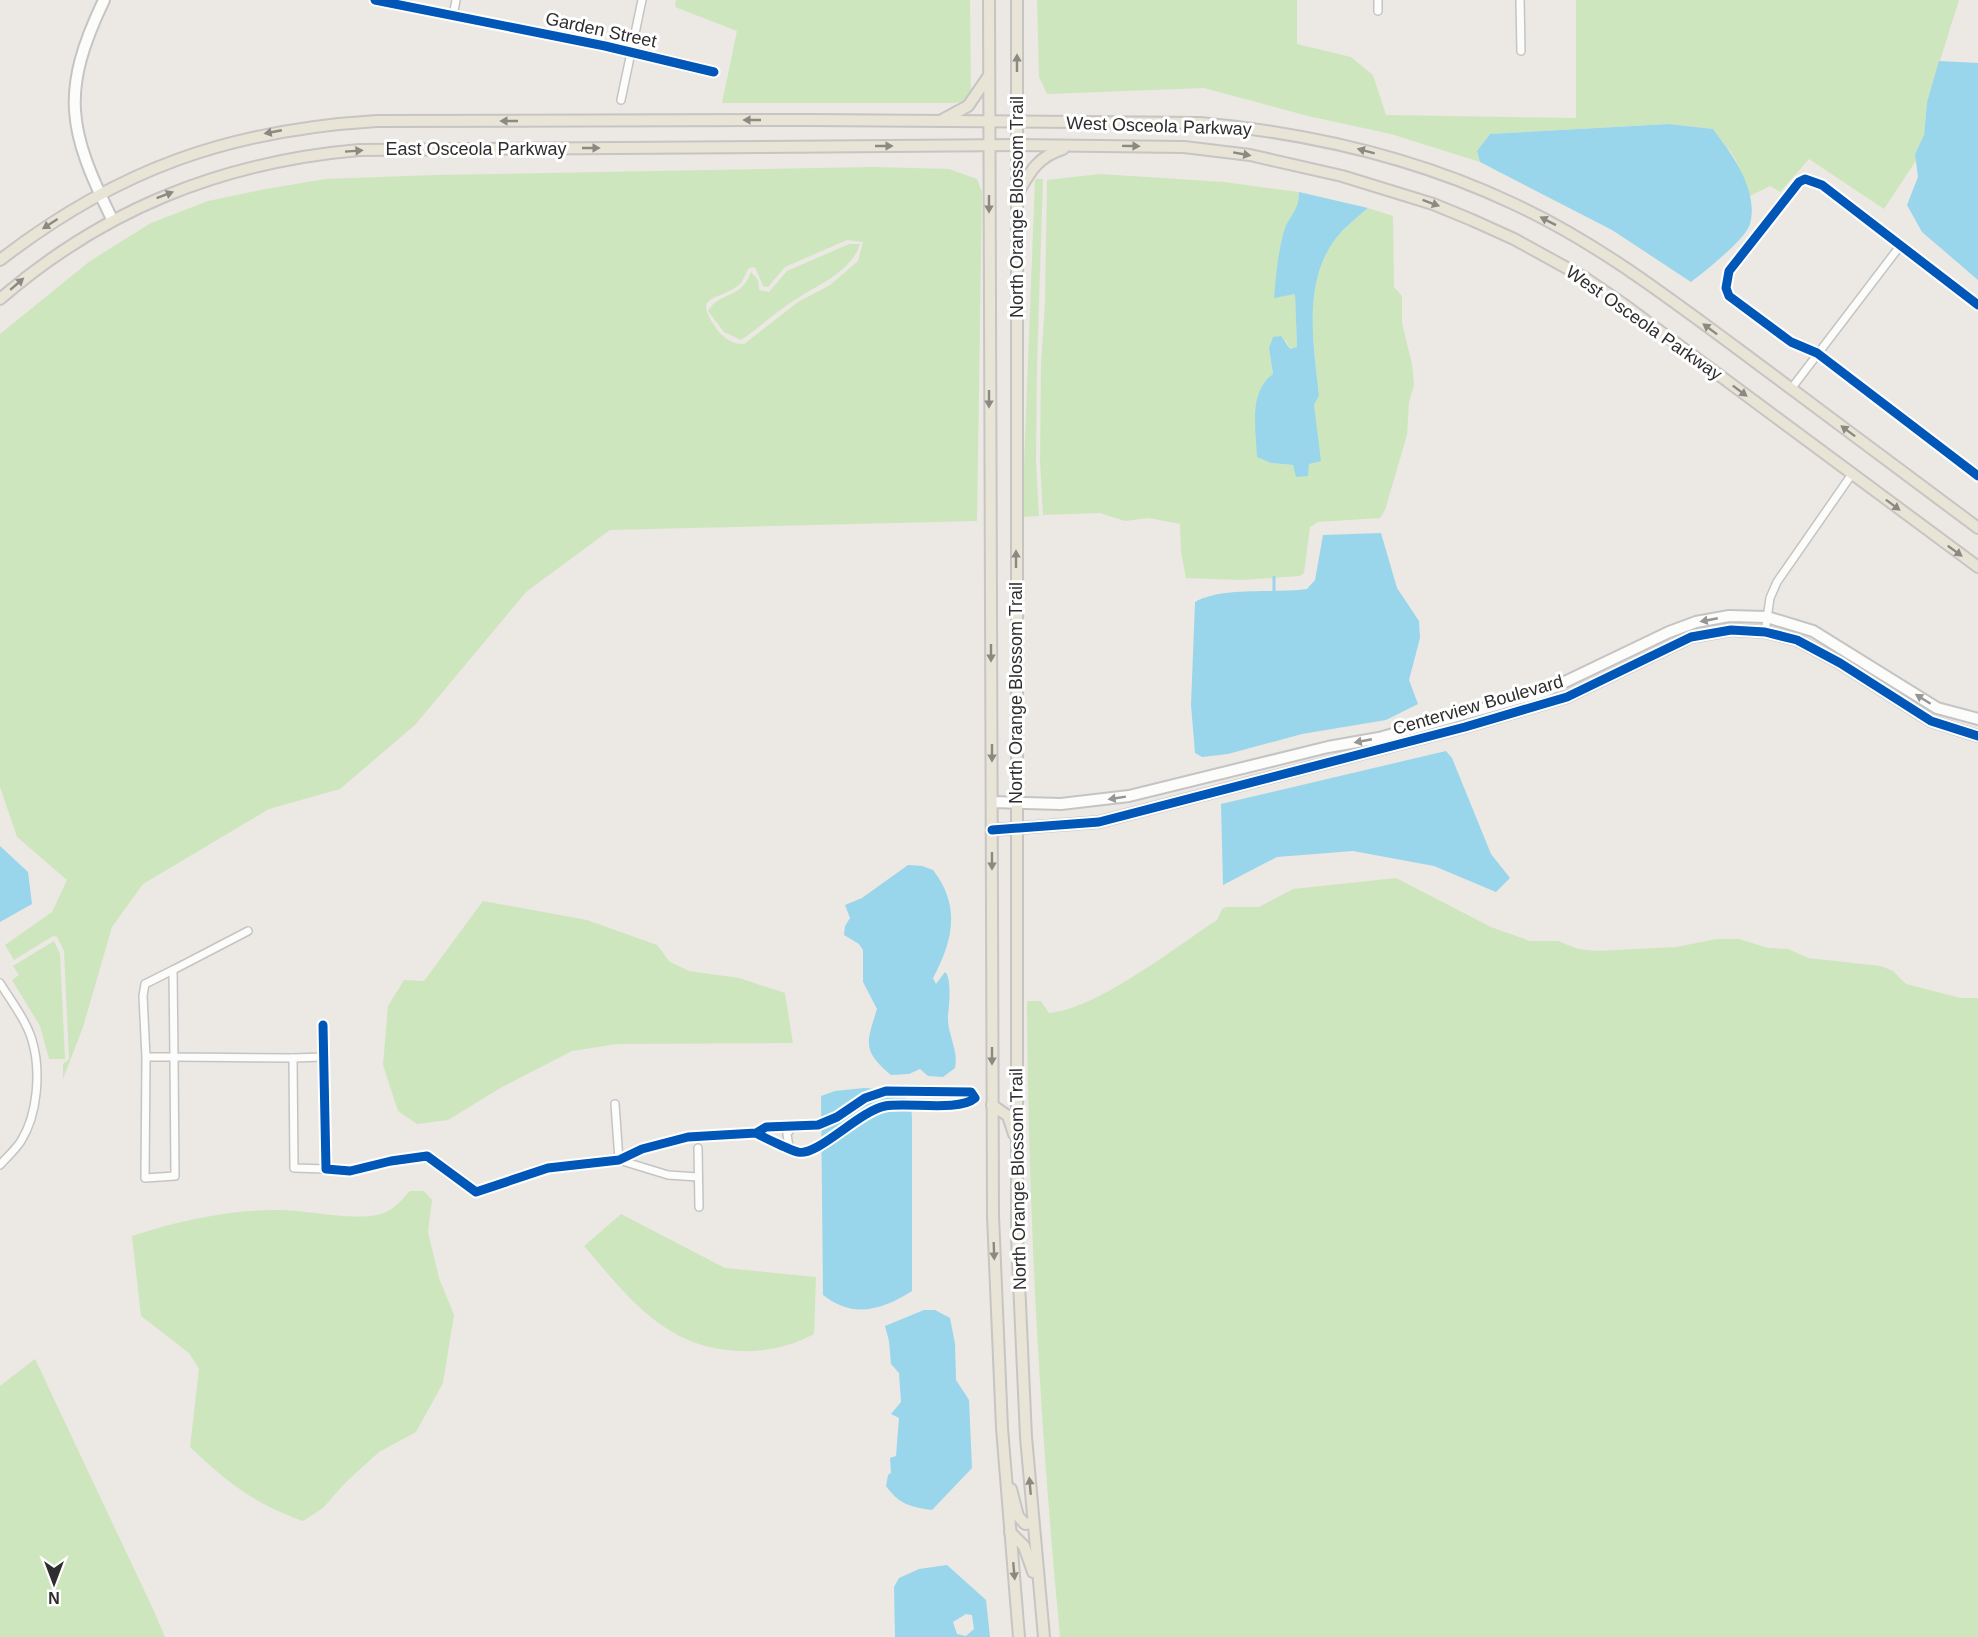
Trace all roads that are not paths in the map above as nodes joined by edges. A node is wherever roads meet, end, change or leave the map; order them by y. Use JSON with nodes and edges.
{"nodes":[{"id":1,"x":104,"y":0,"type":"edge"},
{"id":2,"x":375,"y":0,"type":"edge"},
{"id":3,"x":456,"y":0,"type":"edge"},
{"id":4,"x":642,"y":0,"type":"edge"},
{"id":5,"x":989,"y":0,"type":"edge"},
{"id":6,"x":1017,"y":0,"type":"edge"},
{"id":7,"x":1378,"y":0,"type":"edge"},
{"id":8,"x":1520,"y":0,"type":"edge"},
{"id":9,"x":1378,"y":11,"type":"dead end"},
{"id":10,"x":453,"y":16,"type":"junction"},
{"id":11,"x":1521,"y":51,"type":"dead end"},
{"id":12,"x":631,"y":53,"type":"junction"},
{"id":13,"x":714,"y":72,"type":"dead end"},
{"id":14,"x":989,"y":74,"type":"junction"},
{"id":15,"x":621,"y":100,"type":"dead end"},
{"id":16,"x":936,"y":122,"type":"junction"},
{"id":17,"x":989,"y":122,"type":"junction"},
{"id":18,"x":1017,"y":122,"type":"junction"},
{"id":19,"x":989,"y":145,"type":"junction"},
{"id":20,"x":1017,"y":145,"type":"junction"},
{"id":21,"x":1078,"y":145,"type":"junction"},
{"id":22,"x":99,"y":194,"type":"junction"},
{"id":23,"x":1017,"y":195,"type":"junction"},
{"id":24,"x":112,"y":219,"type":"junction"},
{"id":25,"x":1900,"y":246,"type":"junction"},
{"id":26,"x":0,"y":260,"type":"edge"},
{"id":27,"x":0,"y":299,"type":"edge"},
{"id":28,"x":1978,"y":305,"type":"edge"},
{"id":29,"x":1817,"y":353,"type":"junction"},
{"id":30,"x":1791,"y":389,"type":"junction"},
{"id":31,"x":1852,"y":474,"type":"junction"},
{"id":32,"x":1978,"y":476,"type":"edge"},
{"id":33,"x":1978,"y":528,"type":"edge"},
{"id":34,"x":1978,"y":567,"type":"edge"},
{"id":35,"x":1767,"y":617,"type":"junction"},
{"id":36,"x":1765,"y":632,"type":"junction"},
{"id":37,"x":1561,"y":685,"type":"junction"},
{"id":38,"x":1567,"y":697,"type":"junction"},
{"id":39,"x":1978,"y":718,"type":"edge"},
{"id":40,"x":1978,"y":731,"type":"edge"},
{"id":41,"x":1978,"y":736,"type":"edge"},
{"id":42,"x":1175,"y":786,"type":"junction"},
{"id":43,"x":1179,"y":800,"type":"junction"},
{"id":44,"x":992,"y":802,"type":"junction"},
{"id":45,"x":1016,"y":803,"type":"junction"},
{"id":46,"x":1016,"y":828,"type":"junction"},
{"id":47,"x":992,"y":830,"type":"junction"},
{"id":48,"x":248,"y":931,"type":"dead end"},
{"id":49,"x":173,"y":970,"type":"junction"},
{"id":50,"x":0,"y":983,"type":"edge"},
{"id":51,"x":323,"y":1025,"type":"dead end"},
{"id":52,"x":174,"y":1057,"type":"junction"},
{"id":53,"x":323,"y":1057,"type":"junction"},
{"id":54,"x":146,"y":1058,"type":"junction"},
{"id":55,"x":293,"y":1058,"type":"junction"},
{"id":56,"x":615,"y":1104,"type":"dead end"},
{"id":57,"x":992,"y":1105,"type":"junction"},
{"id":58,"x":822,"y":1123,"type":"junction"},
{"id":59,"x":793,"y":1126,"type":"junction"},
{"id":60,"x":756,"y":1133,"type":"junction"},
{"id":61,"x":831,"y":1137,"type":"junction"},
{"id":62,"x":1017,"y":1140,"type":"junction"},
{"id":63,"x":789,"y":1147,"type":"junction"},
{"id":64,"x":698,"y":1148,"type":"dead end"},
{"id":65,"x":619,"y":1160,"type":"junction"},
{"id":66,"x":0,"y":1165,"type":"edge"},
{"id":67,"x":326,"y":1169,"type":"junction"},
{"id":68,"x":698,"y":1177,"type":"junction"},
{"id":69,"x":699,"y":1207,"type":"dead end"},
{"id":70,"x":1004,"y":1462,"type":"junction"},
{"id":71,"x":1033,"y":1523,"type":"junction"},
{"id":72,"x":1010,"y":1532,"type":"junction"},
{"id":73,"x":1039,"y":1586,"type":"junction"},
{"id":74,"x":1019,"y":1637,"type":"edge"},
{"id":75,"x":1044,"y":1637,"type":"edge"}],
"edges":[{"from":1,"to":22,"type":"street"},
{"from":2,"to":10,"type":"street","name":"Garden Street"},
{"from":3,"to":10,"type":"street"},
{"from":4,"to":12,"type":"street"},
{"from":5,"to":14,"type":"main road","name":"North Orange Blossom Trail"},
{"from":18,"to":6,"type":"main road","name":"North Orange Blossom Trail","one_way":true},
{"from":7,"to":9,"type":"street"},
{"from":8,"to":11,"type":"street"},
{"from":10,"to":12,"type":"street","name":"Garden Street"},
{"from":12,"to":13,"type":"street","name":"Garden Street"},
{"from":12,"to":15,"type":"street"},
{"from":14,"to":16,"type":"main road"},
{"from":14,"to":17,"type":"main road","name":"North Orange Blossom Trail"},
{"from":16,"to":17,"type":"main road","name":"East Osceola Parkway"},
{"from":16,"to":22,"type":"main road","name":"East Osceola Parkway","one_way":true},
{"from":17,"to":18,"type":"main road","name":"West Osceola Parkway"},
{"from":17,"to":19,"type":"main road","name":"North Orange Blossom Trail"},
{"from":18,"to":20,"type":"main road","name":"North Orange Blossom Trail"},
{"from":30,"to":18,"type":"main road","name":"West Osceola Parkway","one_way":true},
{"from":19,"to":20,"type":"main road","name":"West Osceola Parkway"},
{"from":24,"to":19,"type":"main road","name":"East Osceola Parkway","one_way":true},
{"from":19,"to":44,"type":"main road","name":"North Orange Blossom Trail","one_way":true},
{"from":20,"to":21,"type":"main road","name":"West Osceola Parkway"},
{"from":20,"to":23,"type":"main road","name":"North Orange Blossom Trail"},
{"from":21,"to":23,"type":"main road"},
{"from":21,"to":31,"type":"main road","name":"West Osceola Parkway","one_way":true},
{"from":22,"to":24,"type":"street"},
{"from":22,"to":26,"type":"main road","name":"East Osceola Parkway","one_way":true},
{"from":45,"to":23,"type":"main road","name":"North Orange Blossom Trail","one_way":true},
{"from":27,"to":24,"type":"main road","name":"East Osceola Parkway","one_way":true},
{"from":25,"to":28,"type":"street"},
{"from":25,"to":29,"type":"street"},
{"from":25,"to":29,"type":"street"},
{"from":29,"to":30,"type":"street"},
{"from":29,"to":32,"type":"street"},
{"from":33,"to":30,"type":"main road","name":"West Osceola Parkway","one_way":true},
{"from":31,"to":34,"type":"main road","name":"West Osceola Parkway","one_way":true},
{"from":31,"to":35,"type":"street"},
{"from":35,"to":36,"type":"street"},
{"from":35,"to":37,"type":"street","name":"Centerview Boulevard","one_way":true},
{"from":39,"to":35,"type":"street","name":"Centerview Boulevard","one_way":true},
{"from":36,"to":38,"type":"street","name":"Centerview Boulevard"},
{"from":36,"to":41,"type":"street","name":"Centerview Boulevard"},
{"from":37,"to":38,"type":"street"},
{"from":37,"to":42,"type":"street","name":"Centerview Boulevard","one_way":true},
{"from":38,"to":43,"type":"street","name":"Centerview Boulevard"},
{"from":40,"to":41,"type":"street"},
{"from":42,"to":43,"type":"street"},
{"from":42,"to":45,"type":"street","name":"Centerview Boulevard","one_way":true},
{"from":43,"to":46,"type":"street","name":"Centerview Boulevard"},
{"from":44,"to":45,"type":"street","name":"Centerview Boulevard"},
{"from":44,"to":47,"type":"main road","name":"North Orange Blossom Trail"},
{"from":45,"to":46,"type":"main road","name":"North Orange Blossom Trail"},
{"from":46,"to":47,"type":"street","name":"Centerview Boulevard"},
{"from":46,"to":62,"type":"main road","name":"North Orange Blossom Trail"},
{"from":47,"to":57,"type":"main road","name":"North Orange Blossom Trail","one_way":true},
{"from":48,"to":49,"type":"street"},
{"from":49,"to":52,"type":"street"},
{"from":49,"to":54,"type":"street"},
{"from":50,"to":66,"type":"street"},
{"from":51,"to":53,"type":"street"},
{"from":52,"to":54,"type":"street"},
{"from":52,"to":54,"type":"street"},
{"from":52,"to":55,"type":"street"},
{"from":53,"to":55,"type":"street"},
{"from":53,"to":67,"type":"street"},
{"from":55,"to":67,"type":"street"},
{"from":56,"to":65,"type":"street"},
{"from":57,"to":62,"type":"main road"},
{"from":57,"to":70,"type":"main road","name":"North Orange Blossom Trail","one_way":true},
{"from":58,"to":59,"type":"street"},
{"from":58,"to":61,"type":"street"},
{"from":58,"to":61,"type":"street"},
{"from":59,"to":60,"type":"street"},
{"from":59,"to":63,"type":"street"},
{"from":60,"to":63,"type":"street"},
{"from":60,"to":65,"type":"street"},
{"from":61,"to":63,"type":"street"},
{"from":71,"to":62,"type":"main road","name":"North Orange Blossom Trail","one_way":true},
{"from":64,"to":68,"type":"street"},
{"from":65,"to":67,"type":"street"},
{"from":65,"to":68,"type":"street"},
{"from":68,"to":69,"type":"street"},
{"from":70,"to":71,"type":"main road"},
{"from":70,"to":72,"type":"main road","name":"North Orange Blossom Trail"},
{"from":71,"to":73,"type":"main road","name":"North Orange Blossom Trail"},
{"from":72,"to":73,"type":"main road"},
{"from":72,"to":74,"type":"main road","name":"North Orange Blossom Trail","one_way":true},
{"from":73,"to":75,"type":"main road","name":"North Orange Blossom Trail"}]}
